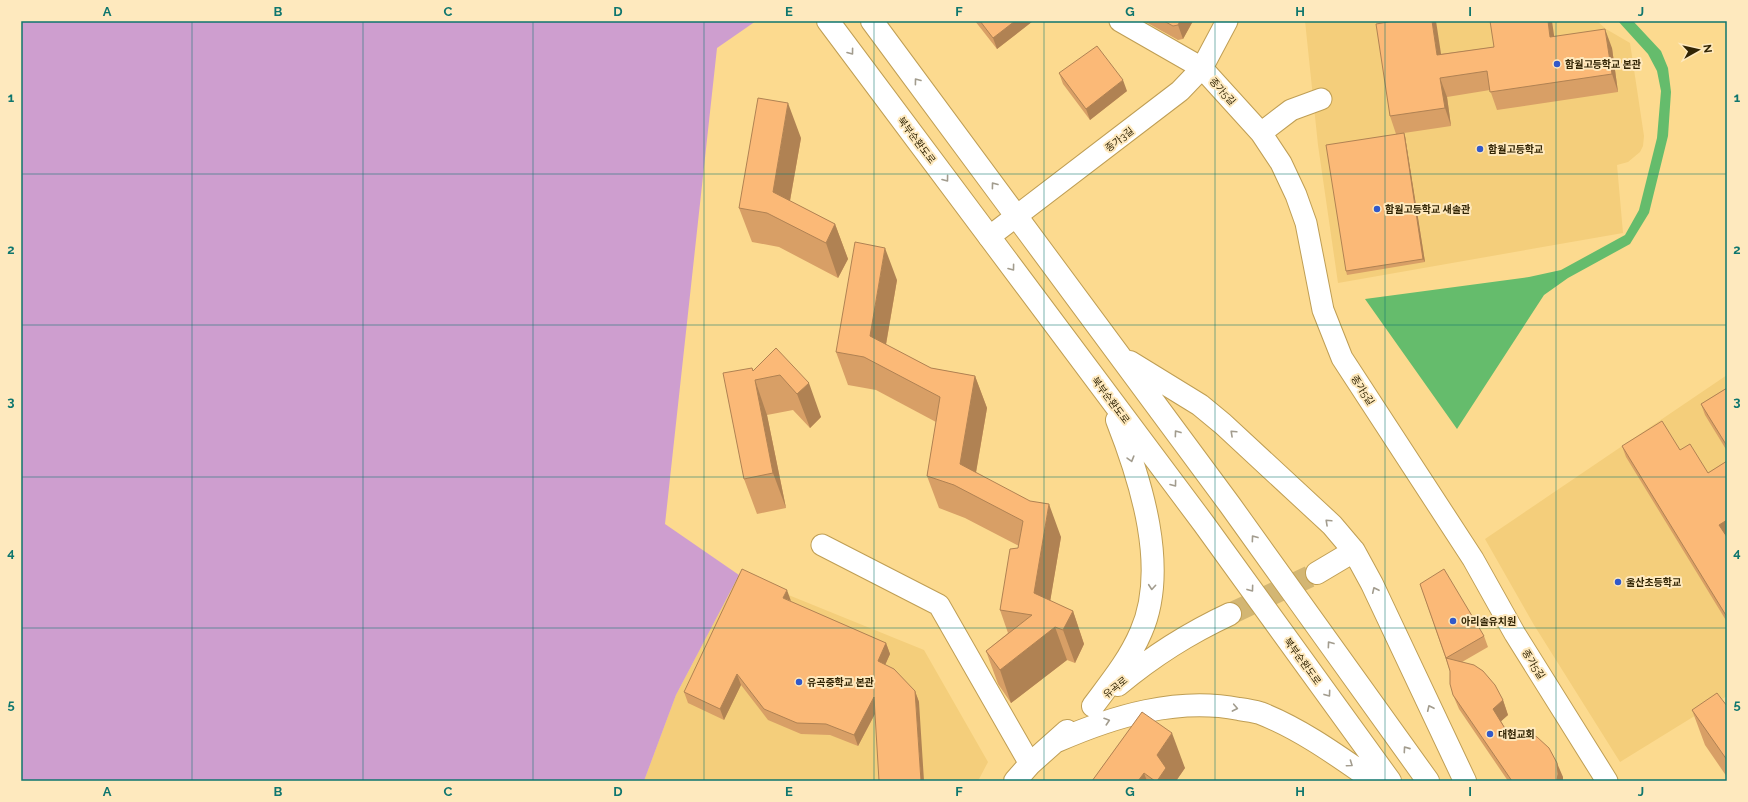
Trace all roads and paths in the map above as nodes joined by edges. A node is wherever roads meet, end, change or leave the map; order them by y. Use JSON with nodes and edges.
{"nodes":[{"id":1,"x":828,"y":21,"type":"edge"},
{"id":2,"x":872,"y":21,"type":"edge"},
{"id":3,"x":1120,"y":21,"type":"edge"},
{"id":4,"x":1227,"y":21,"type":"edge"},
{"id":5,"x":1202,"y":68,"type":"junction"},
{"id":6,"x":1321,"y":99,"type":"dead end"},
{"id":7,"x":1261,"y":133,"type":"junction"},
{"id":8,"x":1017,"y":216,"type":"junction"},
{"id":9,"x":989,"y":237,"type":"junction"},
{"id":10,"x":1120,"y":356,"type":"junction"},
{"id":11,"x":1108,"y":396,"type":"junction"},
{"id":12,"x":822,"y":546,"type":"dead end"},
{"id":13,"x":1354,"y":551,"type":"junction"},
{"id":14,"x":1317,"y":573,"type":"tunnel mouth"},
{"id":15,"x":1230,"y":614,"type":"tunnel mouth"},
{"id":16,"x":1093,"y":706,"type":"junction"},
{"id":17,"x":1057,"y":741,"type":"junction"},
{"id":18,"x":1030,"y":764,"type":"junction"},
{"id":19,"x":1015,"y":781,"type":"edge"},
{"id":20,"x":1374,"y":781,"type":"edge"},
{"id":21,"x":1390,"y":781,"type":"edge"},
{"id":22,"x":1428,"y":781,"type":"edge"},
{"id":23,"x":1465,"y":781,"type":"edge"},
{"id":24,"x":1607,"y":781,"type":"edge"}],
"edges":[{"from":1,"to":9,"type":"main road","name":"북부순환도로","one_way":true},
{"from":8,"to":2,"type":"main road","one_way":true},
{"from":3,"to":5,"type":"street","name":"종가5길"},
{"from":4,"to":5,"type":"street","name":"종가3길"},
{"from":5,"to":7,"type":"street","name":"종가5길"},
{"from":5,"to":8,"type":"street","name":"종가3길"},
{"from":6,"to":7,"type":"street"},
{"from":7,"to":24,"type":"street","name":"종가5길"},
{"from":8,"to":9,"type":"street","name":"종가3길"},
{"from":8,"to":10,"type":"main road"},
{"from":9,"to":11,"type":"main road","name":"북부순환도로","one_way":true},
{"from":13,"to":10,"type":"main road","one_way":true},
{"from":22,"to":10,"type":"main road","one_way":true},
{"from":11,"to":16,"type":"main road","one_way":true},
{"from":11,"to":21,"type":"main road","name":"북부순환도로","one_way":true},
{"from":12,"to":18,"type":"street"},
{"from":13,"to":14,"type":"main road"},
{"from":23,"to":13,"type":"main road","one_way":true},
{"from":15,"to":16,"type":"main road","name":"유곡로"},
{"from":16,"to":17,"type":"main road","name":"유곡로"},
{"from":17,"to":18,"type":"main road","name":"유곡로"},
{"from":17,"to":20,"type":"main road","one_way":true},
{"from":18,"to":19,"type":"main road","name":"유곡로"}]}
